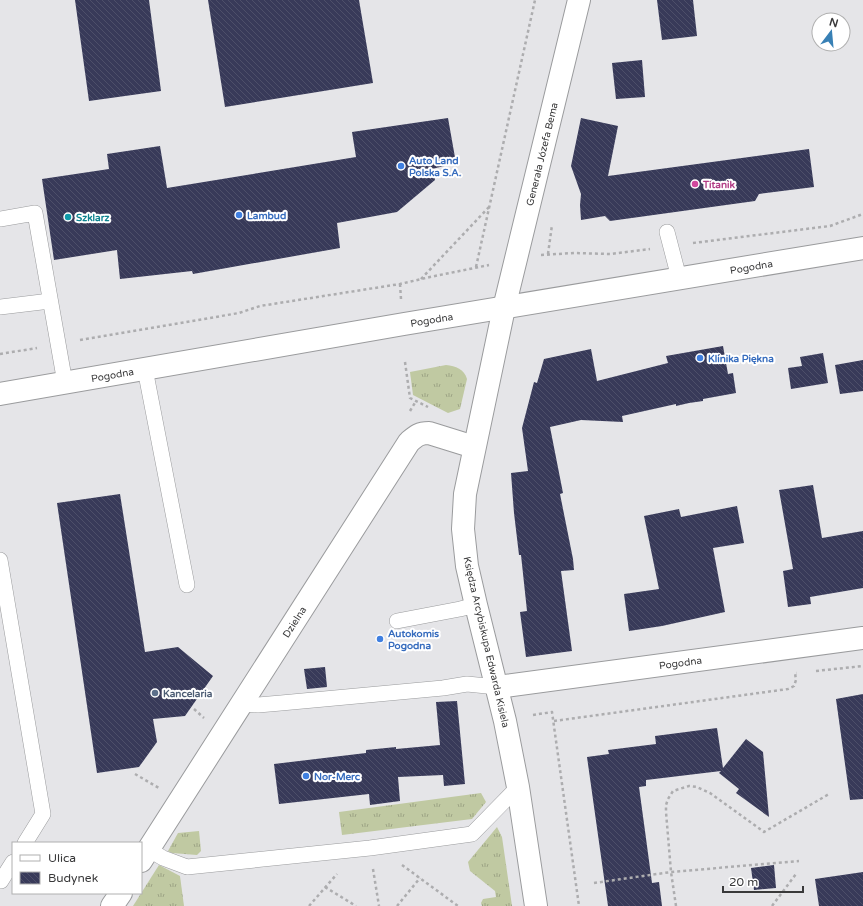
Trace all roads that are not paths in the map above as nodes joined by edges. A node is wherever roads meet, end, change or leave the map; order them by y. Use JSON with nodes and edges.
{"nodes":[{"id":1,"x":579,"y":0,"type":"edge"},
{"id":2,"x":0,"y":219,"type":"edge"},
{"id":3,"x":669,"y":239,"type":"road end"},
{"id":4,"x":863,"y":248,"type":"edge"},
{"id":5,"x":679,"y":278,"type":"junction"},
{"id":6,"x":50,"y":301,"type":"junction"},
{"id":7,"x":0,"y":307,"type":"edge"},
{"id":8,"x":504,"y":308,"type":"junction"},
{"id":9,"x":145,"y":369,"type":"junction"},
{"id":10,"x":65,"y":383,"type":"junction"},
{"id":11,"x":0,"y":394,"type":"edge"},
{"id":12,"x":474,"y":447,"type":"junction"},
{"id":13,"x":0,"y":560,"type":"edge"},
{"id":14,"x":187,"y":585,"type":"dead end"},
{"id":15,"x":476,"y":605,"type":"junction"},
{"id":16,"x":397,"y":621,"type":"dead end"},
{"id":17,"x":863,"y":638,"type":"edge"},
{"id":18,"x":497,"y":687,"type":"junction"},
{"id":19,"x":241,"y":704,"type":"junction"},
{"id":20,"x":518,"y":787,"type":"junction"},
{"id":21,"x":26,"y":842,"type":"edge"},
{"id":22,"x":145,"y":855,"type":"edge"},
{"id":23,"x":12,"y":864,"type":"edge"},
{"id":24,"x":0,"y":881,"type":"edge"},
{"id":25,"x":120,"y":894,"type":"edge"},
{"id":26,"x":112,"y":906,"type":"edge"},
{"id":27,"x":536,"y":906,"type":"edge"}],
"edges":[{"from":1,"to":8,"type":"street","name":"Generała Józefa Bema"},
{"from":2,"to":6,"type":"lane"},
{"from":3,"to":5,"type":"lane"},
{"from":4,"to":5,"type":"street","name":"Pogodna"},
{"from":5,"to":8,"type":"street","name":"Pogodna"},
{"from":6,"to":7,"type":"lane"},
{"from":6,"to":10,"type":"lane"},
{"from":8,"to":9,"type":"street","name":"Pogodna"},
{"from":8,"to":12,"type":"street","name":"Księdza Arcybiskupa Edwarda Kisiela"},
{"from":9,"to":10,"type":"street","name":"Pogodna"},
{"from":9,"to":14,"type":"lane"},
{"from":10,"to":11,"type":"street","name":"Pogodna"},
{"from":12,"to":15,"type":"street","name":"Księdza Arcybiskupa Edwarda Kisiela"},
{"from":12,"to":19,"type":"street","name":"Dzielna"},
{"from":13,"to":21,"type":"lane"},
{"from":15,"to":16,"type":"lane"},
{"from":15,"to":18,"type":"street","name":"Księdza Arcybiskupa Edwarda Kisiela"},
{"from":17,"to":18,"type":"street","name":"Pogodna"},
{"from":18,"to":19,"type":"lane"},
{"from":18,"to":20,"type":"street","name":"Księdza Arcybiskupa Edwarda Kisiela"},
{"from":19,"to":22,"type":"street","name":"Dzielna"},
{"from":20,"to":22,"type":"lane"},
{"from":20,"to":27,"type":"street","name":"Księdza Arcybiskupa Edwarda Kisiela"},
{"from":23,"to":24,"type":"lane"},
{"from":25,"to":26,"type":"street"}]}
